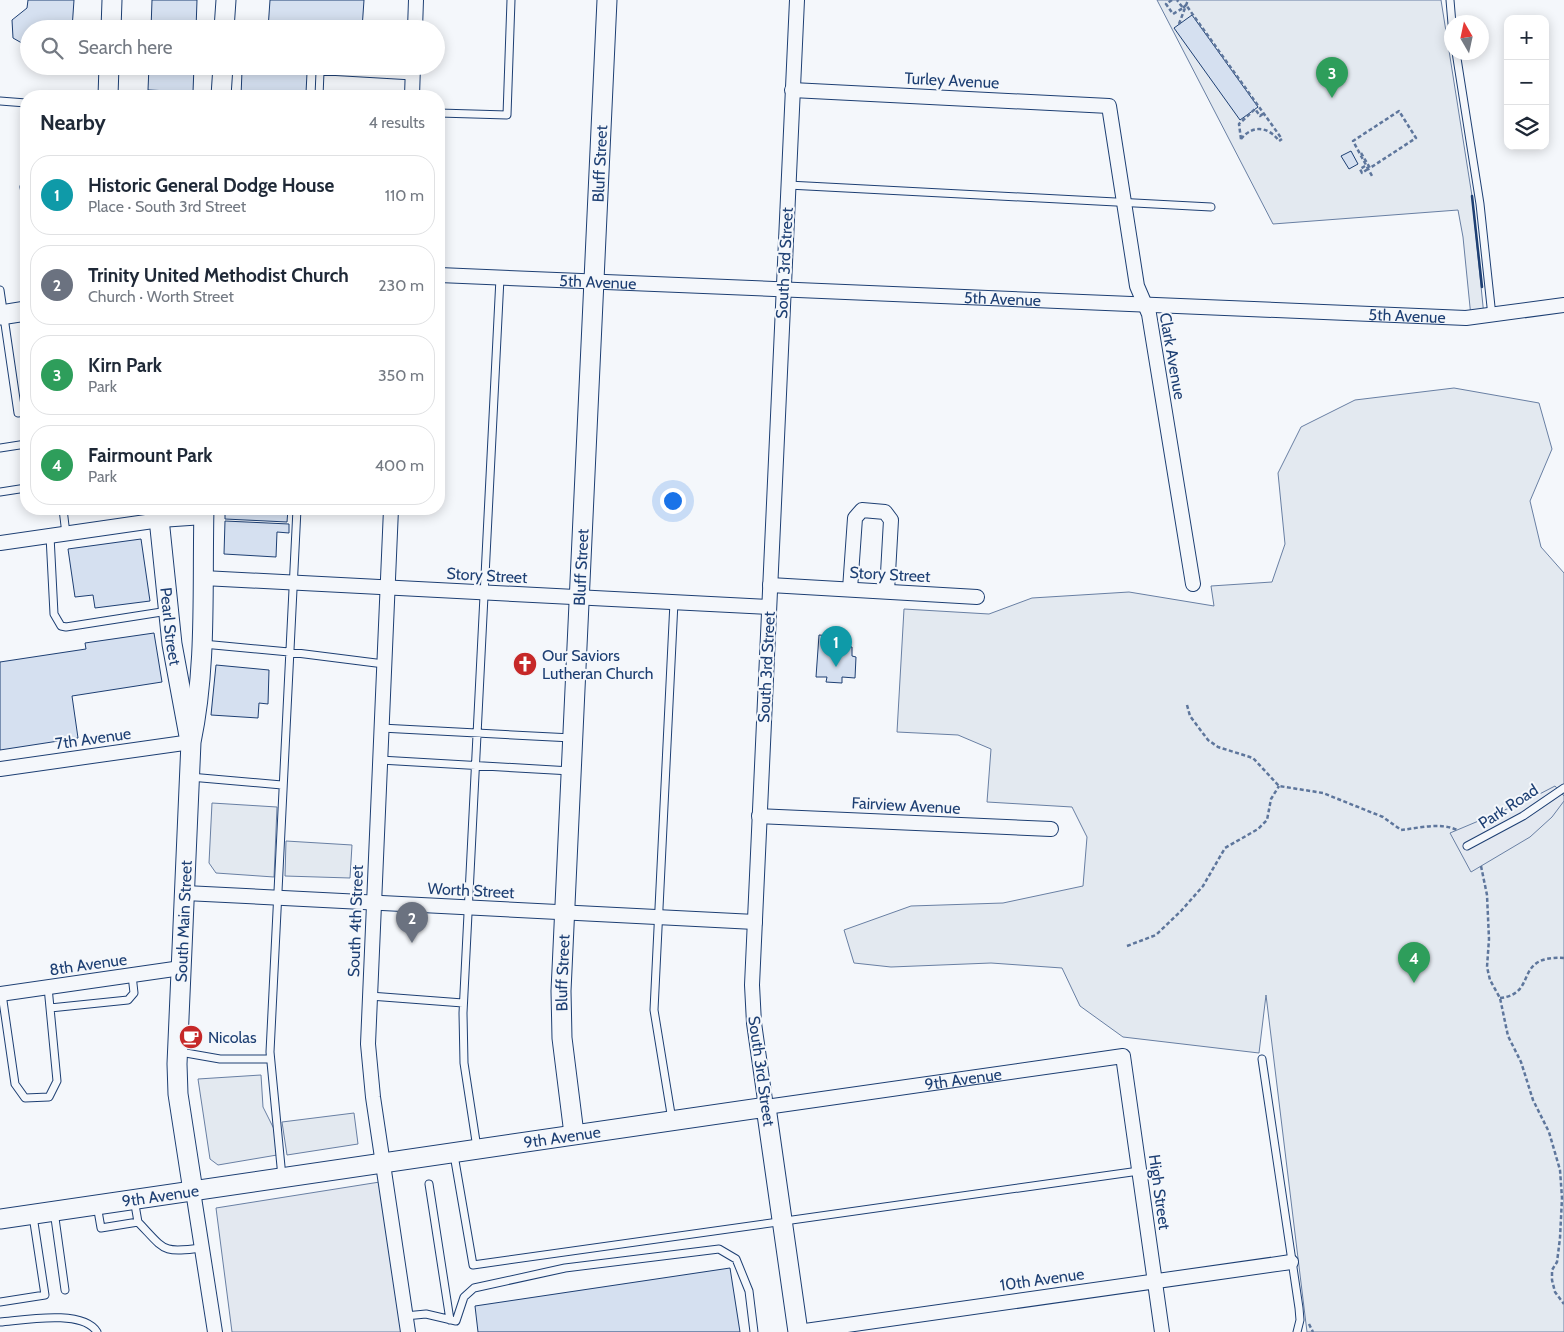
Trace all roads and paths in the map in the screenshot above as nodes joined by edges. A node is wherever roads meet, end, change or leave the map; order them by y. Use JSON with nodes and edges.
{"nodes":[{"id":1,"x":112,"y":0,"type":"edge"},
{"id":2,"x":226,"y":0,"type":"edge"},
{"id":3,"x":416,"y":0,"type":"edge"},
{"id":4,"x":511,"y":0,"type":"edge"},
{"id":5,"x":606,"y":0,"type":"edge"},
{"id":6,"x":797,"y":0,"type":"edge"},
{"id":7,"x":1172,"y":0,"type":"edge"},
{"id":8,"x":1177,"y":0,"type":"edge"},
{"id":9,"x":1188,"y":0,"type":"edge"},
{"id":10,"x":1450,"y":0,"type":"edge"},
{"id":11,"x":1186,"y":5,"type":"junction"},
{"id":12,"x":1183,"y":8,"type":"junction"},
{"id":13,"x":1451,"y":15,"type":"edge"},
{"id":14,"x":111,"y":20,"type":"edge"},
{"id":15,"x":225,"y":20,"type":"edge"},
{"id":16,"x":415,"y":20,"type":"edge"},
{"id":17,"x":1179,"y":24,"type":"dead end"},
{"id":18,"x":1457,"y":60,"type":"edge"},
{"id":19,"x":109,"y":75,"type":"edge"},
{"id":20,"x":223,"y":75,"type":"edge"},
{"id":21,"x":320,"y":75,"type":"edge"},
{"id":22,"x":413,"y":75,"type":"edge"},
{"id":23,"x":108,"y":90,"type":"edge"},
{"id":24,"x":222,"y":90,"type":"edge"},
{"id":25,"x":319,"y":90,"type":"edge"},
{"id":26,"x":412,"y":90,"type":"edge"},
{"id":27,"x":792,"y":90,"type":"junction"},
{"id":28,"x":0,"y":101,"type":"edge"},
{"id":29,"x":20,"y":103,"type":"edge"},
{"id":30,"x":1109,"y":106,"type":"joint"},
{"id":31,"x":445,"y":112,"type":"edge"},
{"id":32,"x":1264,"y":113,"type":"junction"},
{"id":33,"x":1241,"y":139,"type":"junction"},
{"id":34,"x":1246,"y":139,"type":"dead end"},
{"id":35,"x":1360,"y":153,"type":"junction"},
{"id":36,"x":1365,"y":166,"type":"junction"},
{"id":37,"x":1368,"y":169,"type":"junction"},
{"id":38,"x":1372,"y":176,"type":"dead end"},
{"id":39,"x":788,"y":185,"type":"junction"},
{"id":40,"x":1126,"y":203,"type":"junction"},
{"id":41,"x":1211,"y":207,"type":"dead end"},
{"id":42,"x":445,"y":275,"type":"edge"},
{"id":43,"x":500,"y":278,"type":"junction"},
{"id":44,"x":594,"y":282,"type":"junction"},
{"id":45,"x":0,"y":290,"type":"edge"},
{"id":46,"x":783,"y":290,"type":"junction"},
{"id":47,"x":1144,"y":303,"type":"junction"},
{"id":48,"x":1564,"y":305,"type":"edge"},
{"id":49,"x":20,"y":312,"type":"edge"},
{"id":50,"x":2,"y":315,"type":"edge"},
{"id":51,"x":1492,"y":316,"type":"junction"},
{"id":52,"x":20,"y":413,"type":"edge"},
{"id":53,"x":20,"y":445,"type":"edge"},
{"id":54,"x":0,"y":448,"type":"edge"},
{"id":55,"x":20,"y":489,"type":"edge"},
{"id":56,"x":0,"y":492,"type":"edge"},
{"id":57,"x":64,"y":515,"type":"edge"},
{"id":58,"x":154,"y":515,"type":"edge"},
{"id":59,"x":159,"y":515,"type":"edge"},
{"id":60,"x":204,"y":515,"type":"edge"},
{"id":61,"x":296,"y":515,"type":"edge"},
{"id":62,"x":392,"y":515,"type":"edge"},
{"id":63,"x":66,"y":534,"type":"junction"},
{"id":64,"x":50,"y":536,"type":"junction"},
{"id":65,"x":0,"y":543,"type":"edge"},
{"id":66,"x":203,"y":578,"type":"junction"},
{"id":67,"x":292,"y":583,"type":"junction"},
{"id":68,"x":1193,"y":584,"type":"dead end"},
{"id":69,"x":770,"y":585,"type":"junction"},
{"id":70,"x":387,"y":587,"type":"junction"},
{"id":71,"x":850,"y":589,"type":"junction"},
{"id":72,"x":887,"y":591,"type":"junction"},
{"id":73,"x":484,"y":593,"type":"junction"},
{"id":74,"x":978,"y":596,"type":"dead end"},
{"id":75,"x":579,"y":597,"type":"junction"},
{"id":76,"x":674,"y":602,"type":"junction"},
{"id":77,"x":769,"y":607,"type":"junction"},
{"id":78,"x":169,"y":611,"type":"junction"},
{"id":79,"x":201,"y":644,"type":"junction"},
{"id":80,"x":289,"y":652,"type":"junction"},
{"id":81,"x":384,"y":664,"type":"junction"},
{"id":82,"x":1187,"y":705,"type":"dead end"},
{"id":83,"x":381,"y":728,"type":"junction"},
{"id":84,"x":477,"y":733,"type":"junction"},
{"id":85,"x":573,"y":738,"type":"junction"},
{"id":86,"x":191,"y":742,"type":"junction"},
{"id":87,"x":380,"y":760,"type":"junction"},
{"id":88,"x":475,"y":766,"type":"junction"},
{"id":89,"x":0,"y":769,"type":"edge"},
{"id":90,"x":571,"y":771,"type":"junction"},
{"id":91,"x":189,"y":777,"type":"junction"},
{"id":92,"x":282,"y":785,"type":"junction"},
{"id":93,"x":1279,"y":786,"type":"junction"},
{"id":94,"x":1564,"y":788,"type":"edge"},
{"id":95,"x":759,"y":816,"type":"junction"},
{"id":96,"x":1051,"y":829,"type":"dead end"},
{"id":97,"x":1456,"y":830,"type":"dead end"},
{"id":98,"x":1467,"y":846,"type":"dead end"},
{"id":99,"x":1481,"y":866,"type":"dead end"},
{"id":100,"x":185,"y":893,"type":"junction"},
{"id":101,"x":277,"y":898,"type":"junction"},
{"id":102,"x":373,"y":902,"type":"junction"},
{"id":103,"x":468,"y":907,"type":"junction"},
{"id":104,"x":564,"y":912,"type":"junction"},
{"id":105,"x":658,"y":917,"type":"junction"},
{"id":106,"x":754,"y":922,"type":"junction"},
{"id":107,"x":1127,"y":946,"type":"dead end"},
{"id":108,"x":1564,"y":958,"type":"edge"},
{"id":109,"x":181,"y":968,"type":"junction"},
{"id":110,"x":132,"y":975,"type":"junction"},
{"id":111,"x":48,"y":987,"type":"junction"},
{"id":112,"x":1,"y":994,"type":"edge"},
{"id":113,"x":370,"y":996,"type":"junction"},
{"id":114,"x":1500,"y":998,"type":"junction"},
{"id":115,"x":463,"y":1003,"type":"junction"},
{"id":116,"x":50,"y":1008,"type":"junction"},
{"id":117,"x":177,"y":1051,"type":"junction"},
{"id":118,"x":1123,"y":1056,"type":"joint"},
{"id":119,"x":270,"y":1059,"type":"junction"},
{"id":120,"x":1262,"y":1059,"type":"dead end"},
{"id":121,"x":766,"y":1106,"type":"junction"},
{"id":122,"x":672,"y":1120,"type":"junction"},
{"id":123,"x":574,"y":1134,"type":"junction"},
{"id":124,"x":477,"y":1149,"type":"junction"},
{"id":125,"x":454,"y":1152,"type":"junction"},
{"id":126,"x":383,"y":1162,"type":"junction"},
{"id":127,"x":1139,"y":1171,"type":"junction"},
{"id":128,"x":282,"y":1177,"type":"junction"},
{"id":129,"x":429,"y":1184,"type":"dead end"},
{"id":130,"x":194,"y":1190,"type":"junction"},
{"id":131,"x":134,"y":1199,"type":"junction"},
{"id":132,"x":97,"y":1205,"type":"junction"},
{"id":133,"x":54,"y":1211,"type":"junction"},
{"id":134,"x":33,"y":1214,"type":"junction"},
{"id":135,"x":0,"y":1219,"type":"edge"},
{"id":136,"x":138,"y":1222,"type":"junction"},
{"id":137,"x":782,"y":1222,"type":"junction"},
{"id":138,"x":202,"y":1248,"type":"junction"},
{"id":139,"x":1291,"y":1262,"type":"junction"},
{"id":140,"x":1155,"y":1281,"type":"junction"},
{"id":141,"x":65,"y":1290,"type":"dead end"},
{"id":142,"x":0,"y":1302,"type":"edge"},
{"id":143,"x":1564,"y":1304,"type":"edge"},
{"id":144,"x":405,"y":1316,"type":"junction"},
{"id":145,"x":450,"y":1320,"type":"junction"},
{"id":146,"x":0,"y":1322,"type":"edge"},
{"id":147,"x":97,"y":1332,"type":"edge"},
{"id":148,"x":215,"y":1332,"type":"edge"},
{"id":149,"x":408,"y":1332,"type":"edge"},
{"id":150,"x":754,"y":1332,"type":"edge"},
{"id":151,"x":798,"y":1332,"type":"edge"},
{"id":152,"x":1162,"y":1332,"type":"edge"},
{"id":153,"x":1297,"y":1332,"type":"edge"}],
"edges":[{"from":1,"to":14,"type":"main road"},
{"from":2,"to":15,"type":"main road"},
{"from":3,"to":16,"type":"street"},
{"from":4,"to":31,"type":"lane"},
{"from":5,"to":44,"type":"main road","name":"Bluff Street"},
{"from":6,"to":27,"type":"street","name":"South 3rd Street"},
{"from":7,"to":12,"type":"path"},
{"from":8,"to":12,"type":"path"},
{"from":9,"to":11,"type":"path"},
{"from":10,"to":13,"type":"lane"},
{"from":11,"to":12,"type":"path"},
{"from":11,"to":17,"type":"path"},
{"from":11,"to":32,"type":"path"},
{"from":18,"to":51,"type":"lane"},
{"from":19,"to":23,"type":"main road"},
{"from":20,"to":24,"type":"main road"},
{"from":21,"to":25,"type":"lane"},
{"from":22,"to":26,"type":"street"},
{"from":27,"to":30,"type":"street","name":"Turley Avenue"},
{"from":27,"to":39,"type":"street","name":"South 3rd Street"},
{"from":28,"to":29,"type":"lane"},
{"from":30,"to":40,"type":"street","name":"Clark Avenue"},
{"from":32,"to":33,"type":"path"},
{"from":32,"to":33,"type":"path"},
{"from":33,"to":34,"type":"path"},
{"from":35,"to":35,"type":"path"},
{"from":35,"to":36,"type":"path"},
{"from":36,"to":37,"type":"path"},
{"from":36,"to":37,"type":"path"},
{"from":37,"to":38,"type":"path"},
{"from":39,"to":40,"type":"lane"},
{"from":39,"to":46,"type":"street","name":"South 3rd Street"},
{"from":40,"to":41,"type":"lane"},
{"from":40,"to":47,"type":"street","name":"Clark Avenue"},
{"from":42,"to":43,"type":"street","name":"5th Avenue"},
{"from":43,"to":44,"type":"street","name":"5th Avenue"},
{"from":43,"to":73,"type":"lane"},
{"from":44,"to":46,"type":"street","name":"5th Avenue"},
{"from":44,"to":75,"type":"main road","name":"Bluff Street"},
{"from":45,"to":50,"type":"lane"},
{"from":46,"to":47,"type":"street","name":"5th Avenue"},
{"from":46,"to":69,"type":"street","name":"South 3rd Street"},
{"from":47,"to":51,"type":"street","name":"5th Avenue"},
{"from":47,"to":68,"type":"street","name":"Clark Avenue"},
{"from":48,"to":51,"type":"street","name":"5th Avenue"},
{"from":49,"to":50,"type":"main road"},
{"from":50,"to":52,"type":"lane"},
{"from":53,"to":54,"type":"lane"},
{"from":55,"to":56,"type":"lane"},
{"from":57,"to":63,"type":"lane"},
{"from":58,"to":63,"type":"street"},
{"from":59,"to":78,"type":"main road","name":"Pearl Street"},
{"from":60,"to":66,"type":"main road","name":"South Main Street"},
{"from":61,"to":67,"type":"lane"},
{"from":62,"to":70,"type":"street","name":"South 4th Street"},
{"from":63,"to":64,"type":"street"},
{"from":64,"to":65,"type":"street"},
{"from":64,"to":78,"type":"lane"},
{"from":66,"to":67,"type":"street","name":"Story Street"},
{"from":66,"to":79,"type":"main road","name":"South Main Street"},
{"from":67,"to":70,"type":"street","name":"Story Street"},
{"from":67,"to":80,"type":"lane"},
{"from":69,"to":71,"type":"street","name":"Story Street"},
{"from":69,"to":77,"type":"street","name":"South 3rd Street"},
{"from":70,"to":73,"type":"street","name":"Story Street"},
{"from":70,"to":81,"type":"street","name":"South 4th Street"},
{"from":71,"to":72,"type":"street","name":"Story Street"},
{"from":71,"to":72,"type":"street"},
{"from":72,"to":74,"type":"street","name":"Story Street"},
{"from":73,"to":75,"type":"street","name":"Story Street"},
{"from":73,"to":84,"type":"lane"},
{"from":75,"to":76,"type":"street","name":"Story Street"},
{"from":75,"to":85,"type":"main road","name":"Bluff Street"},
{"from":76,"to":77,"type":"street","name":"Story Street"},
{"from":76,"to":105,"type":"lane"},
{"from":77,"to":95,"type":"street","name":"South 3rd Street"},
{"from":78,"to":86,"type":"main road","name":"Pearl Street"},
{"from":79,"to":80,"type":"lane"},
{"from":79,"to":86,"type":"main road","name":"South Main Street"},
{"from":80,"to":81,"type":"lane"},
{"from":80,"to":92,"type":"lane"},
{"from":81,"to":83,"type":"street","name":"South 4th Street"},
{"from":82,"to":93,"type":"path"},
{"from":83,"to":84,"type":"lane"},
{"from":83,"to":87,"type":"street","name":"South 4th Street"},
{"from":84,"to":85,"type":"lane"},
{"from":84,"to":88,"type":"lane"},
{"from":85,"to":90,"type":"main road","name":"Bluff Street"},
{"from":86,"to":89,"type":"street","name":"7th Avenue"},
{"from":86,"to":91,"type":"main road","name":"South Main Street"},
{"from":87,"to":88,"type":"lane"},
{"from":87,"to":102,"type":"street","name":"South 4th Street"},
{"from":88,"to":90,"type":"lane"},
{"from":88,"to":103,"type":"lane"},
{"from":90,"to":104,"type":"main road","name":"Bluff Street"},
{"from":91,"to":92,"type":"lane"},
{"from":91,"to":100,"type":"main road","name":"South Main Street"},
{"from":92,"to":101,"type":"lane"},
{"from":93,"to":97,"type":"path"},
{"from":93,"to":107,"type":"path"},
{"from":94,"to":98,"type":"lane","name":"Park Road"},
{"from":95,"to":96,"type":"street","name":"Fairview Avenue"},
{"from":95,"to":106,"type":"street","name":"South 3rd Street"},
{"from":99,"to":114,"type":"path"},
{"from":100,"to":101,"type":"street","name":"Worth Street"},
{"from":100,"to":109,"type":"main road","name":"South Main Street"},
{"from":101,"to":102,"type":"street","name":"Worth Street"},
{"from":101,"to":119,"type":"lane"},
{"from":102,"to":103,"type":"street","name":"Worth Street"},
{"from":102,"to":113,"type":"street","name":"South 4th Street"},
{"from":103,"to":104,"type":"street","name":"Worth Street"},
{"from":103,"to":115,"type":"lane"},
{"from":104,"to":105,"type":"street","name":"Worth Street"},
{"from":104,"to":123,"type":"main road","name":"Bluff Street"},
{"from":105,"to":106,"type":"street","name":"Worth Street"},
{"from":105,"to":122,"type":"lane"},
{"from":106,"to":121,"type":"street","name":"South 3rd Street"},
{"from":108,"to":114,"type":"path"},
{"from":109,"to":110,"type":"street","name":"8th Avenue"},
{"from":109,"to":117,"type":"main road","name":"South Main Street"},
{"from":110,"to":111,"type":"street","name":"8th Avenue"},
{"from":110,"to":116,"type":"lane"},
{"from":111,"to":112,"type":"street","name":"8th Avenue"},
{"from":111,"to":116,"type":"lane"},
{"from":112,"to":116,"type":"lane"},
{"from":113,"to":115,"type":"lane"},
{"from":113,"to":126,"type":"street","name":"South 4th Street"},
{"from":114,"to":143,"type":"path"},
{"from":115,"to":124,"type":"lane"},
{"from":117,"to":119,"type":"lane"},
{"from":117,"to":130,"type":"main road","name":"South Main Street"},
{"from":118,"to":121,"type":"street","name":"9th Avenue"},
{"from":118,"to":127,"type":"street","name":"High Street"},
{"from":119,"to":128,"type":"lane"},
{"from":120,"to":139,"type":"lane"},
{"from":121,"to":122,"type":"main road","name":"9th Avenue"},
{"from":121,"to":137,"type":"main road","name":"South 3rd Street"},
{"from":122,"to":123,"type":"main road","name":"9th Avenue"},
{"from":123,"to":124,"type":"main road","name":"9th Avenue"},
{"from":124,"to":125,"type":"main road","name":"9th Avenue"},
{"from":125,"to":126,"type":"main road","name":"9th Avenue"},
{"from":125,"to":137,"type":"lane"},
{"from":126,"to":128,"type":"main road","name":"9th Avenue"},
{"from":126,"to":144,"type":"street","name":"South 4th Street"},
{"from":127,"to":137,"type":"lane"},
{"from":127,"to":140,"type":"street","name":"High Street"},
{"from":128,"to":130,"type":"main road","name":"9th Avenue"},
{"from":129,"to":145,"type":"lane"},
{"from":130,"to":131,"type":"main road","name":"9th Avenue"},
{"from":130,"to":138,"type":"street","name":"South Main Street"},
{"from":131,"to":132,"type":"main road","name":"9th Avenue"},
{"from":131,"to":136,"type":"lane"},
{"from":132,"to":133,"type":"main road","name":"9th Avenue"},
{"from":132,"to":136,"type":"lane"},
{"from":133,"to":134,"type":"main road","name":"9th Avenue"},
{"from":133,"to":141,"type":"lane"},
{"from":134,"to":135,"type":"main road","name":"9th Avenue"},
{"from":134,"to":142,"type":"lane"},
{"from":136,"to":138,"type":"lane"},
{"from":137,"to":151,"type":"main road","name":"South 3rd Street"},
{"from":138,"to":148,"type":"street","name":"South Main Street"},
{"from":139,"to":140,"type":"street","name":"10th Avenue"},
{"from":139,"to":153,"type":"lane"},
{"from":140,"to":151,"type":"street","name":"10th Avenue"},
{"from":140,"to":152,"type":"street","name":"High Street"},
{"from":144,"to":145,"type":"lane"},
{"from":144,"to":149,"type":"street","name":"South 4th Street"},
{"from":145,"to":150,"type":"lane"},
{"from":146,"to":147,"type":"lane"}]}
